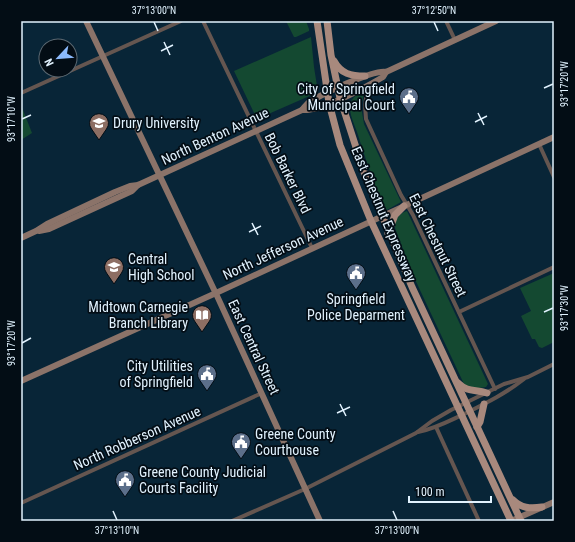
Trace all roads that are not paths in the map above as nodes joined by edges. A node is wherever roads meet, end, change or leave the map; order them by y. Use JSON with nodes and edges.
{"nodes":[{"id":1,"x":86,"y":21,"type":"edge"},
{"id":2,"x":181,"y":21,"type":"edge"},
{"id":3,"x":203,"y":21,"type":"edge"},
{"id":4,"x":317,"y":21,"type":"edge"},
{"id":5,"x":329,"y":21,"type":"edge"},
{"id":6,"x":446,"y":21,"type":"edge"},
{"id":7,"x":496,"y":21,"type":"edge"},
{"id":8,"x":455,"y":40,"type":"junction"},
{"id":9,"x":103,"y":56,"type":"junction"},
{"id":10,"x":332,"y":59,"type":"junction"},
{"id":11,"x":386,"y":72,"type":"junction"},
{"id":12,"x":365,"y":76,"type":"junction"},
{"id":13,"x":368,"y":85,"type":"junction"},
{"id":14,"x":338,"y":88,"type":"junction"},
{"id":15,"x":327,"y":93,"type":"junction"},
{"id":16,"x":21,"y":94,"type":"edge"},
{"id":17,"x":340,"y":98,"type":"junction"},
{"id":18,"x":329,"y":103,"type":"junction"},
{"id":19,"x":302,"y":110,"type":"junction"},
{"id":20,"x":255,"y":131,"type":"junction"},
{"id":21,"x":554,"y":137,"type":"edge"},
{"id":22,"x":539,"y":144,"type":"junction"},
{"id":23,"x":160,"y":175,"type":"junction"},
{"id":24,"x":554,"y":177,"type":"edge"},
{"id":25,"x":406,"y":205,"type":"junction"},
{"id":26,"x":381,"y":216,"type":"junction"},
{"id":27,"x":371,"y":221,"type":"junction"},
{"id":28,"x":388,"y":233,"type":"junction"},
{"id":29,"x":21,"y":238,"type":"edge"},
{"id":30,"x":312,"y":248,"type":"junction"},
{"id":31,"x":554,"y":268,"type":"edge"},
{"id":32,"x":216,"y":293,"type":"junction"},
{"id":33,"x":459,"y":312,"type":"junction"},
{"id":34,"x":554,"y":364,"type":"edge"},
{"id":35,"x":528,"y":376,"type":"junction"},
{"id":36,"x":455,"y":379,"type":"junction"},
{"id":37,"x":21,"y":380,"type":"edge"},
{"id":38,"x":494,"y":389,"type":"junction"},
{"id":39,"x":262,"y":393,"type":"junction"},
{"id":40,"x":487,"y":393,"type":"junction"},
{"id":41,"x":466,"y":403,"type":"junction"},
{"id":42,"x":484,"y":404,"type":"junction"},
{"id":43,"x":458,"y":407,"type":"junction"},
{"id":44,"x":470,"y":411,"type":"junction"},
{"id":45,"x":461,"y":415,"type":"junction"},
{"id":46,"x":436,"y":427,"type":"junction"},
{"id":47,"x":477,"y":427,"type":"junction"},
{"id":48,"x":416,"y":433,"type":"junction"},
{"id":49,"x":305,"y":489,"type":"junction"},
{"id":50,"x":510,"y":496,"type":"junction"},
{"id":51,"x":554,"y":502,"type":"edge"},
{"id":52,"x":21,"y":503,"type":"edge"},
{"id":53,"x":542,"y":507,"type":"junction"},
{"id":54,"x":520,"y":519,"type":"edge"},
{"id":55,"x":232,"y":521,"type":"edge"},
{"id":56,"x":320,"y":521,"type":"edge"},
{"id":57,"x":479,"y":521,"type":"edge"},
{"id":58,"x":511,"y":521,"type":"edge"}],
"edges":[{"from":1,"to":9,"type":"main road","name":"East Central Street"},
{"from":2,"to":9,"type":"street"},
{"from":3,"to":20,"type":"street","name":"Bob Barker Blvd"},
{"from":4,"to":15,"type":"main road","name":"East Chestnut Expressway"},
{"from":5,"to":10,"type":"main road","name":"East Chestnut Expressway"},
{"from":6,"to":8,"type":"street"},
{"from":7,"to":8,"type":"main road","name":"North Benton Avenue"},
{"from":8,"to":11,"type":"main road","name":"North Benton Avenue"},
{"from":9,"to":16,"type":"street"},
{"from":9,"to":23,"type":"main road","name":"East Central Street"},
{"from":10,"to":12,"type":"main road"},
{"from":10,"to":14,"type":"main road","name":"East Chestnut Expressway"},
{"from":11,"to":12,"type":"main road","name":"North Benton Avenue"},
{"from":11,"to":13,"type":"main road","name":"North Benton Avenue"},
{"from":12,"to":14,"type":"main road","name":"North Benton Avenue"},
{"from":13,"to":17,"type":"main road","name":"North Benton Avenue"},
{"from":13,"to":25,"type":"street","name":"East Chestnut Street"},
{"from":14,"to":15,"type":"main road","name":"North Benton Avenue"},
{"from":14,"to":17,"type":"main road","name":"East Chestnut Expressway"},
{"from":15,"to":18,"type":"main road","name":"East Chestnut Expressway"},
{"from":15,"to":19,"type":"main road","name":"North Benton Avenue"},
{"from":17,"to":18,"type":"main road","name":"North Benton Avenue"},
{"from":17,"to":26,"type":"main road","name":"East Chestnut Expressway"},
{"from":18,"to":19,"type":"main road","name":"North Benton Avenue"},
{"from":18,"to":27,"type":"main road","name":"East Chestnut Expressway"},
{"from":19,"to":20,"type":"main road","name":"North Benton Avenue"},
{"from":20,"to":23,"type":"main road","name":"North Benton Avenue"},
{"from":20,"to":30,"type":"street","name":"Bob Barker Blvd"},
{"from":21,"to":22,"type":"main road","name":"North Jefferson Avenue"},
{"from":22,"to":24,"type":"street"},
{"from":22,"to":25,"type":"main road","name":"North Jefferson Avenue"},
{"from":23,"to":29,"type":"main road","name":"North Benton Avenue"},
{"from":23,"to":32,"type":"main road","name":"East Central Street"},
{"from":25,"to":26,"type":"main road","name":"North Jefferson Avenue"},
{"from":25,"to":28,"type":"main road"},
{"from":25,"to":33,"type":"street","name":"East Chestnut Street"},
{"from":26,"to":27,"type":"main road","name":"North Jefferson Avenue"},
{"from":26,"to":28,"type":"main road","name":"East Chestnut Expressway"},
{"from":27,"to":30,"type":"main road","name":"North Jefferson Avenue"},
{"from":27,"to":43,"type":"main road","name":"East Chestnut Expressway"},
{"from":28,"to":36,"type":"main road","name":"East Chestnut Expressway"},
{"from":30,"to":32,"type":"main road","name":"North Jefferson Avenue"},
{"from":31,"to":33,"type":"street"},
{"from":32,"to":37,"type":"main road","name":"North Jefferson Avenue"},
{"from":32,"to":39,"type":"main road","name":"East Central Street"},
{"from":33,"to":38,"type":"street","name":"East Chestnut Street"},
{"from":34,"to":35,"type":"street"},
{"from":35,"to":38,"type":"street"},
{"from":35,"to":42,"type":"street"},
{"from":36,"to":40,"type":"main road"},
{"from":36,"to":41,"type":"main road","name":"East Chestnut Expressway"},
{"from":38,"to":40,"type":"street"},
{"from":39,"to":49,"type":"main road","name":"East Central Street"},
{"from":39,"to":52,"type":"street","name":"North Robberson Avenue"},
{"from":40,"to":41,"type":"street"},
{"from":41,"to":43,"type":"street"},
{"from":41,"to":44,"type":"main road","name":"East Chestnut Expressway"},
{"from":42,"to":44,"type":"street"},
{"from":42,"to":47,"type":"main road"},
{"from":43,"to":45,"type":"main road","name":"East Chestnut Expressway"},
{"from":43,"to":48,"type":"street"},
{"from":44,"to":45,"type":"street"},
{"from":44,"to":47,"type":"main road","name":"East Chestnut Expressway"},
{"from":45,"to":46,"type":"street"},
{"from":45,"to":58,"type":"main road","name":"East Chestnut Expressway"},
{"from":46,"to":48,"type":"street"},
{"from":46,"to":57,"type":"street"},
{"from":47,"to":50,"type":"main road","name":"East Chestnut Expressway"},
{"from":48,"to":49,"type":"street"},
{"from":49,"to":55,"type":"street"},
{"from":49,"to":56,"type":"main road","name":"East Central Street"},
{"from":50,"to":53,"type":"main road"},
{"from":50,"to":54,"type":"main road","name":"East Chestnut Expressway"},
{"from":51,"to":53,"type":"main road"},
{"from":53,"to":54,"type":"main road"},
{"from":54,"to":58,"type":"main road"}]}
